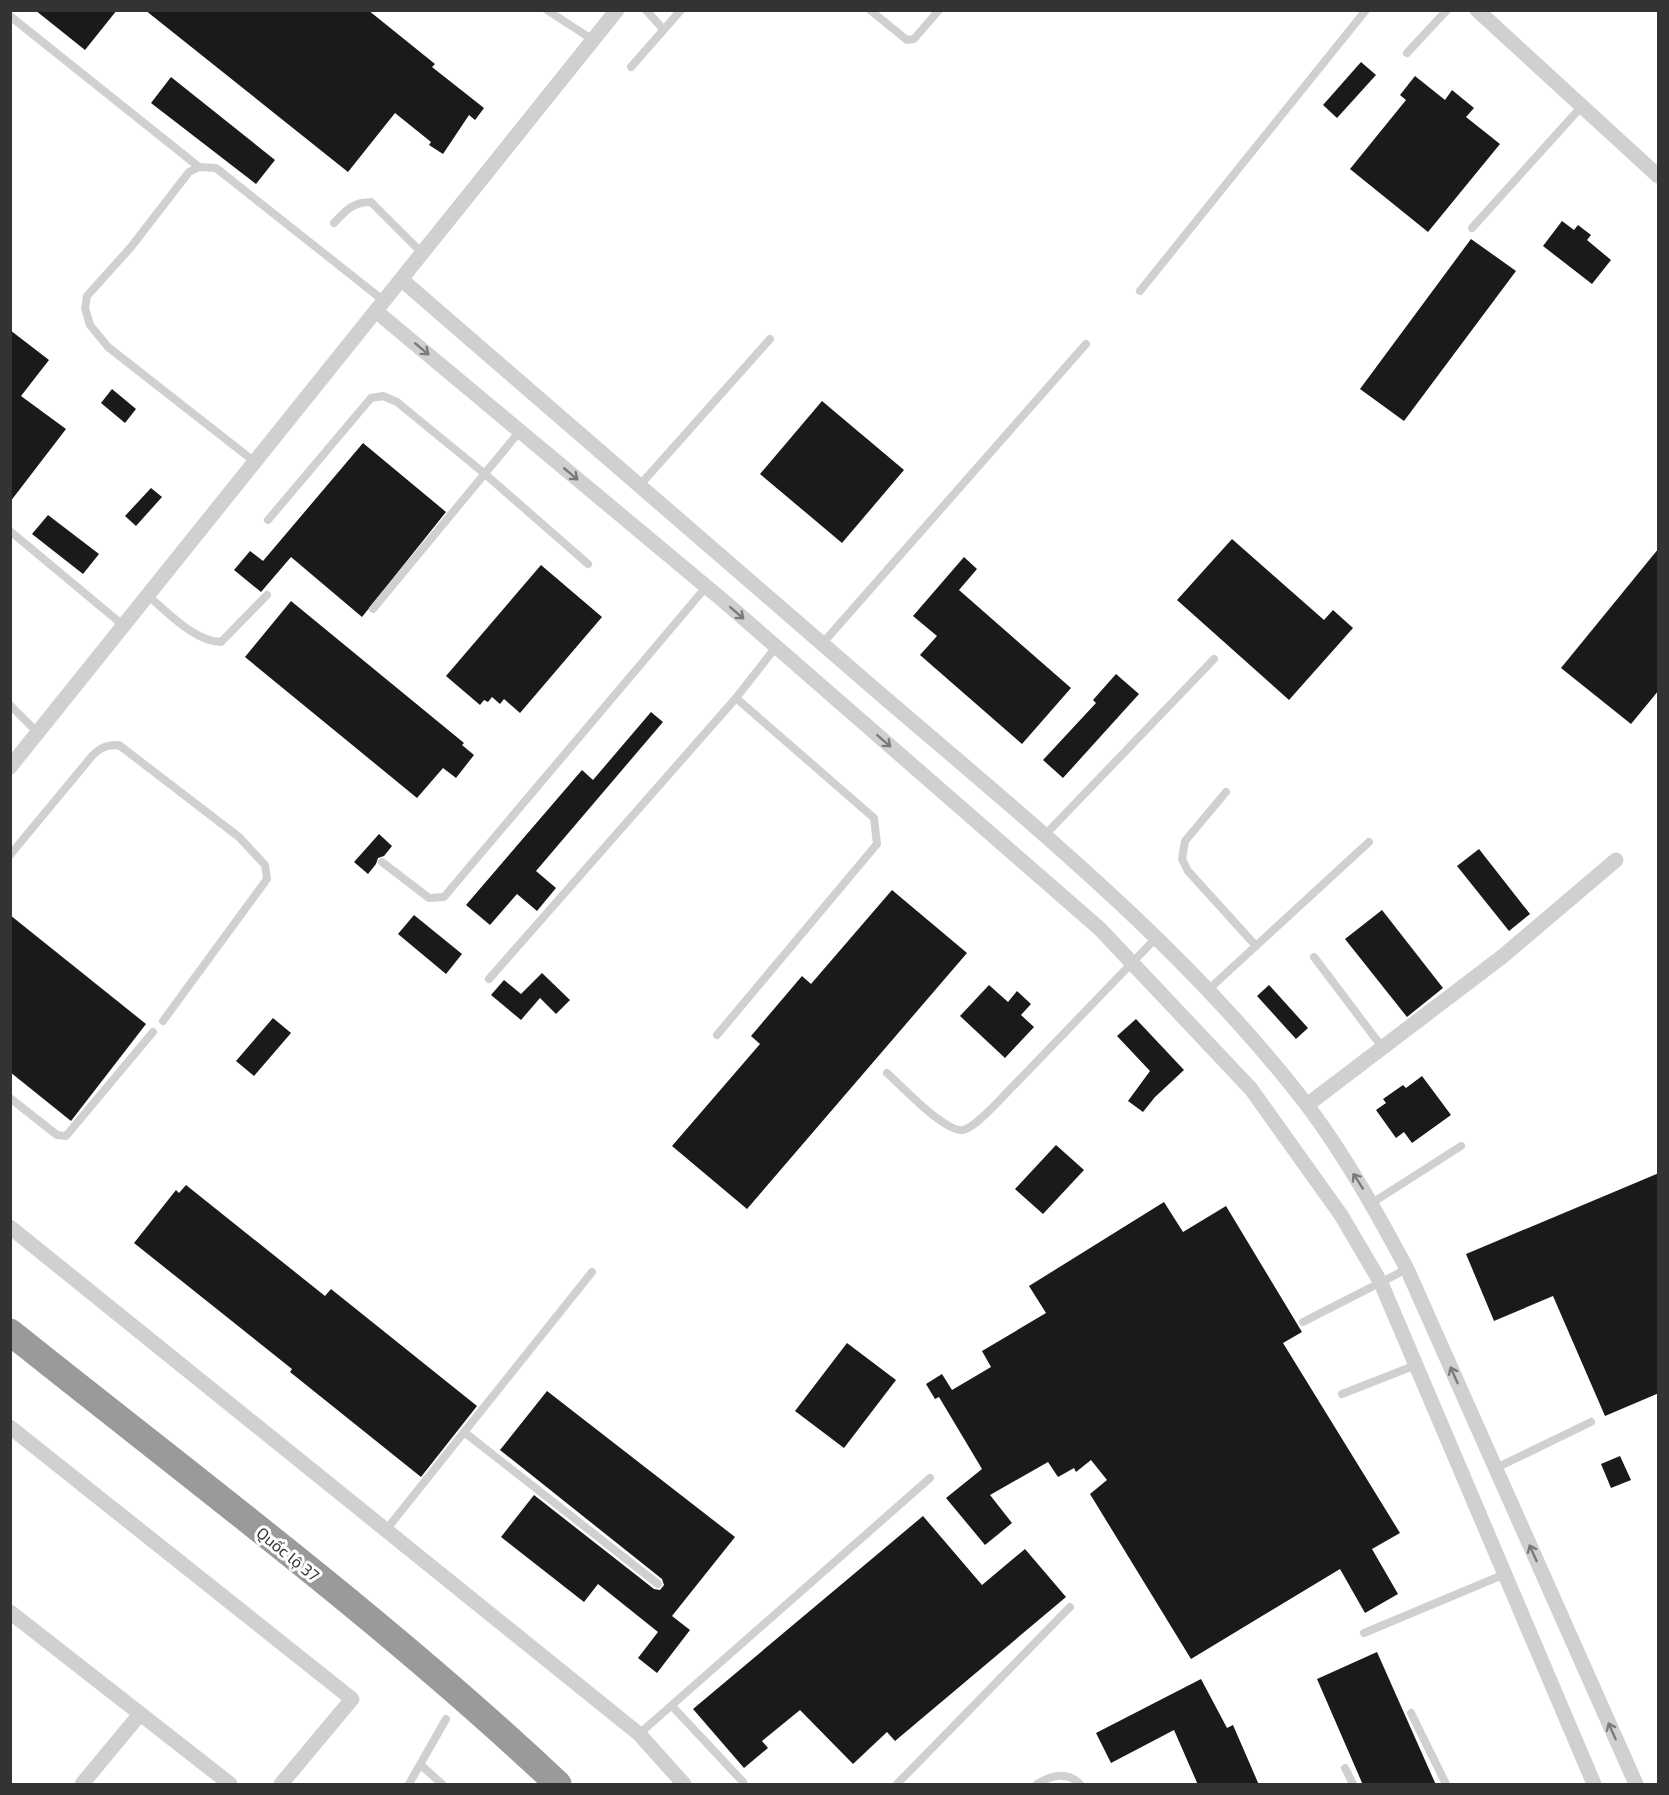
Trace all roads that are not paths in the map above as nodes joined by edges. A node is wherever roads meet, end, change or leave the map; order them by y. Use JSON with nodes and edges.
{"nodes":[{"id":1,"x":547,"y":10,"type":"edge"},
{"id":2,"x":617,"y":10,"type":"edge"},
{"id":3,"x":646,"y":10,"type":"edge"},
{"id":4,"x":681,"y":10,"type":"edge"},
{"id":5,"x":870,"y":10,"type":"edge"},
{"id":6,"x":939,"y":10,"type":"edge"},
{"id":7,"x":1366,"y":10,"type":"edge"},
{"id":8,"x":1447,"y":10,"type":"edge"},
{"id":9,"x":1478,"y":10,"type":"edge"},
{"id":10,"x":10,"y":16,"type":"edge"},
{"id":11,"x":663,"y":29,"type":"junction"},
{"id":12,"x":593,"y":40,"type":"junction"},
{"id":13,"x":1407,"y":53,"type":"dead end"},
{"id":14,"x":632,"y":67,"type":"dead end"},
{"id":15,"x":1582,"y":106,"type":"junction"},
{"id":16,"x":199,"y":167,"type":"junction"},
{"id":17,"x":1659,"y":176,"type":"edge"},
{"id":18,"x":334,"y":223,"type":"dead end"},
{"id":19,"x":1472,"y":228,"type":"dead end"},
{"id":20,"x":423,"y":254,"type":"junction"},
{"id":21,"x":402,"y":280,"type":"junction"},
{"id":22,"x":1140,"y":291,"type":"dead end"},
{"id":23,"x":381,"y":306,"type":"junction"},
{"id":24,"x":770,"y":339,"type":"dead end"},
{"id":25,"x":1086,"y":344,"type":"dead end"},
{"id":26,"x":519,"y":431,"type":"junction"},
{"id":27,"x":255,"y":462,"type":"junction"},
{"id":28,"x":485,"y":474,"type":"junction"},
{"id":29,"x":639,"y":485,"type":"junction"},
{"id":30,"x":268,"y":520,"type":"dead end"},
{"id":31,"x":10,"y":531,"type":"edge"},
{"id":32,"x":588,"y":564,"type":"dead end"},
{"id":33,"x":706,"y":587,"type":"junction"},
{"id":34,"x":267,"y":595,"type":"dead end"},
{"id":35,"x":148,"y":597,"type":"junction"},
{"id":36,"x":373,"y":609,"type":"dead end"},
{"id":37,"x":124,"y":626,"type":"junction"},
{"id":38,"x":822,"y":644,"type":"junction"},
{"id":39,"x":776,"y":647,"type":"junction"},
{"id":40,"x":1214,"y":659,"type":"dead end"},
{"id":41,"x":736,"y":698,"type":"junction"},
{"id":42,"x":10,"y":705,"type":"edge"},
{"id":43,"x":38,"y":733,"type":"junction"},
{"id":44,"x":10,"y":768,"type":"edge"},
{"id":45,"x":1226,"y":792,"type":"dead end"},
{"id":46,"x":1044,"y":836,"type":"junction"},
{"id":47,"x":1369,"y":842,"type":"dead end"},
{"id":48,"x":10,"y":855,"type":"edge"},
{"id":49,"x":1616,"y":861,"type":"dead end"},
{"id":50,"x":382,"y":862,"type":"dead end"},
{"id":51,"x":1155,"y":939,"type":"junction"},
{"id":52,"x":1256,"y":946,"type":"junction"},
{"id":53,"x":1314,"y":957,"type":"dead end"},
{"id":54,"x":1131,"y":963,"type":"junction"},
{"id":55,"x":489,"y":979,"type":"dead end"},
{"id":56,"x":1207,"y":991,"type":"junction"},
{"id":57,"x":163,"y":1020,"type":"dead end"},
{"id":58,"x":153,"y":1032,"type":"dead end"},
{"id":59,"x":717,"y":1035,"type":"dead end"},
{"id":60,"x":1382,"y":1047,"type":"junction"},
{"id":61,"x":887,"y":1073,"type":"dead end"},
{"id":62,"x":10,"y":1098,"type":"edge"},
{"id":63,"x":1307,"y":1106,"type":"junction"},
{"id":64,"x":1461,"y":1146,"type":"dead end"},
{"id":65,"x":1372,"y":1203,"type":"junction"},
{"id":66,"x":10,"y":1227,"type":"edge"},
{"id":67,"x":1407,"y":1269,"type":"junction"},
{"id":68,"x":592,"y":1272,"type":"dead end"},
{"id":69,"x":1381,"y":1283,"type":"junction"},
{"id":70,"x":1303,"y":1322,"type":"dead end"},
{"id":71,"x":10,"y":1332,"type":"edge"},
{"id":72,"x":1416,"y":1365,"type":"junction"},
{"id":73,"x":1342,"y":1394,"type":"dead end"},
{"id":74,"x":1591,"y":1422,"type":"dead end"},
{"id":75,"x":10,"y":1427,"type":"edge"},
{"id":76,"x":464,"y":1432,"type":"junction"},
{"id":77,"x":1496,"y":1468,"type":"junction"},
{"id":78,"x":930,"y":1478,"type":"dead end"},
{"id":79,"x":385,"y":1532,"type":"junction"},
{"id":80,"x":1505,"y":1574,"type":"junction"},
{"id":81,"x":658,"y":1584,"type":"dead end"},
{"id":82,"x":1070,"y":1607,"type":"dead end"},
{"id":83,"x":10,"y":1611,"type":"edge"},
{"id":84,"x":1364,"y":1633,"type":"dead end"},
{"id":85,"x":672,"y":1706,"type":"junction"},
{"id":86,"x":1411,"y":1713,"type":"dead end"},
{"id":87,"x":141,"y":1714,"type":"junction"},
{"id":88,"x":446,"y":1719,"type":"dead end"},
{"id":89,"x":639,"y":1734,"type":"junction"},
{"id":90,"x":422,"y":1766,"type":"junction"},
{"id":91,"x":1345,"y":1768,"type":"dead end"},
{"id":92,"x":743,"y":1782,"type":"dead end"},
{"id":93,"x":82,"y":1785,"type":"edge"},
{"id":94,"x":230,"y":1785,"type":"edge"},
{"id":95,"x":281,"y":1785,"type":"edge"},
{"id":96,"x":409,"y":1785,"type":"edge"},
{"id":97,"x":442,"y":1785,"type":"edge"},
{"id":98,"x":558,"y":1785,"type":"edge"},
{"id":99,"x":684,"y":1785,"type":"edge"},
{"id":100,"x":897,"y":1785,"type":"edge"},
{"id":101,"x":1037,"y":1785,"type":"edge"},
{"id":102,"x":1080,"y":1785,"type":"edge"},
{"id":103,"x":1353,"y":1785,"type":"edge"},
{"id":104,"x":1446,"y":1785,"type":"edge"},
{"id":105,"x":1594,"y":1785,"type":"edge"},
{"id":106,"x":1636,"y":1785,"type":"edge"}],
"edges":[{"from":1,"to":12,"type":"lane"},
{"from":2,"to":12,"type":"street"},
{"from":3,"to":11,"type":"lane"},
{"from":4,"to":11,"type":"lane"},
{"from":5,"to":6,"type":"lane"},
{"from":7,"to":22,"type":"lane"},
{"from":8,"to":13,"type":"lane"},
{"from":9,"to":15,"type":"street"},
{"from":10,"to":16,"type":"lane"},
{"from":11,"to":14,"type":"lane"},
{"from":12,"to":20,"type":"street"},
{"from":15,"to":17,"type":"street"},
{"from":15,"to":19,"type":"lane"},
{"from":16,"to":23,"type":"lane"},
{"from":16,"to":27,"type":"lane"},
{"from":18,"to":20,"type":"lane"},
{"from":20,"to":21,"type":"street"},
{"from":21,"to":23,"type":"street"},
{"from":21,"to":29,"type":"street"},
{"from":23,"to":26,"type":"street","one_way":true},
{"from":23,"to":27,"type":"street"},
{"from":24,"to":29,"type":"lane"},
{"from":25,"to":38,"type":"lane"},
{"from":26,"to":28,"type":"lane"},
{"from":26,"to":33,"type":"street","one_way":true},
{"from":27,"to":35,"type":"street"},
{"from":28,"to":30,"type":"lane"},
{"from":28,"to":32,"type":"lane"},
{"from":28,"to":36,"type":"lane"},
{"from":29,"to":38,"type":"street"},
{"from":31,"to":37,"type":"lane"},
{"from":33,"to":39,"type":"street","one_way":true},
{"from":33,"to":50,"type":"lane"},
{"from":34,"to":35,"type":"lane"},
{"from":35,"to":37,"type":"street"},
{"from":37,"to":43,"type":"street"},
{"from":38,"to":46,"type":"street"},
{"from":39,"to":41,"type":"lane"},
{"from":39,"to":54,"type":"street","one_way":true},
{"from":40,"to":46,"type":"lane"},
{"from":41,"to":55,"type":"lane"},
{"from":41,"to":59,"type":"lane"},
{"from":42,"to":43,"type":"lane"},
{"from":43,"to":44,"type":"street"},
{"from":45,"to":52,"type":"lane"},
{"from":46,"to":51,"type":"street"},
{"from":47,"to":52,"type":"lane"},
{"from":48,"to":57,"type":"lane"},
{"from":49,"to":60,"type":"street"},
{"from":51,"to":54,"type":"lane"},
{"from":51,"to":56,"type":"street"},
{"from":52,"to":56,"type":"lane"},
{"from":53,"to":60,"type":"lane"},
{"from":54,"to":61,"type":"lane"},
{"from":54,"to":69,"type":"street"},
{"from":56,"to":63,"type":"street"},
{"from":58,"to":62,"type":"lane"},
{"from":60,"to":63,"type":"street"},
{"from":65,"to":63,"type":"street","one_way":true},
{"from":64,"to":65,"type":"lane"},
{"from":65,"to":67,"type":"street"},
{"from":66,"to":79,"type":"street"},
{"from":67,"to":69,"type":"lane"},
{"from":77,"to":67,"type":"street","one_way":true},
{"from":68,"to":76,"type":"lane"},
{"from":69,"to":70,"type":"lane"},
{"from":69,"to":72,"type":"street"},
{"from":71,"to":98,"type":"highway","name":"Quốc lộ 37"},
{"from":72,"to":73,"type":"lane"},
{"from":72,"to":80,"type":"street"},
{"from":74,"to":77,"type":"lane"},
{"from":75,"to":95,"type":"street"},
{"from":76,"to":79,"type":"lane"},
{"from":76,"to":81,"type":"lane"},
{"from":106,"to":77,"type":"street","one_way":true},
{"from":78,"to":85,"type":"lane"},
{"from":79,"to":89,"type":"street"},
{"from":80,"to":84,"type":"lane"},
{"from":80,"to":105,"type":"street"},
{"from":82,"to":100,"type":"lane"},
{"from":83,"to":87,"type":"street"},
{"from":85,"to":89,"type":"lane"},
{"from":85,"to":92,"type":"lane"},
{"from":86,"to":104,"type":"lane"},
{"from":87,"to":93,"type":"street"},
{"from":87,"to":94,"type":"street"},
{"from":88,"to":90,"type":"lane"},
{"from":89,"to":99,"type":"street"},
{"from":90,"to":96,"type":"lane"},
{"from":90,"to":97,"type":"lane"},
{"from":91,"to":103,"type":"lane"},
{"from":101,"to":102,"type":"lane"}]}
